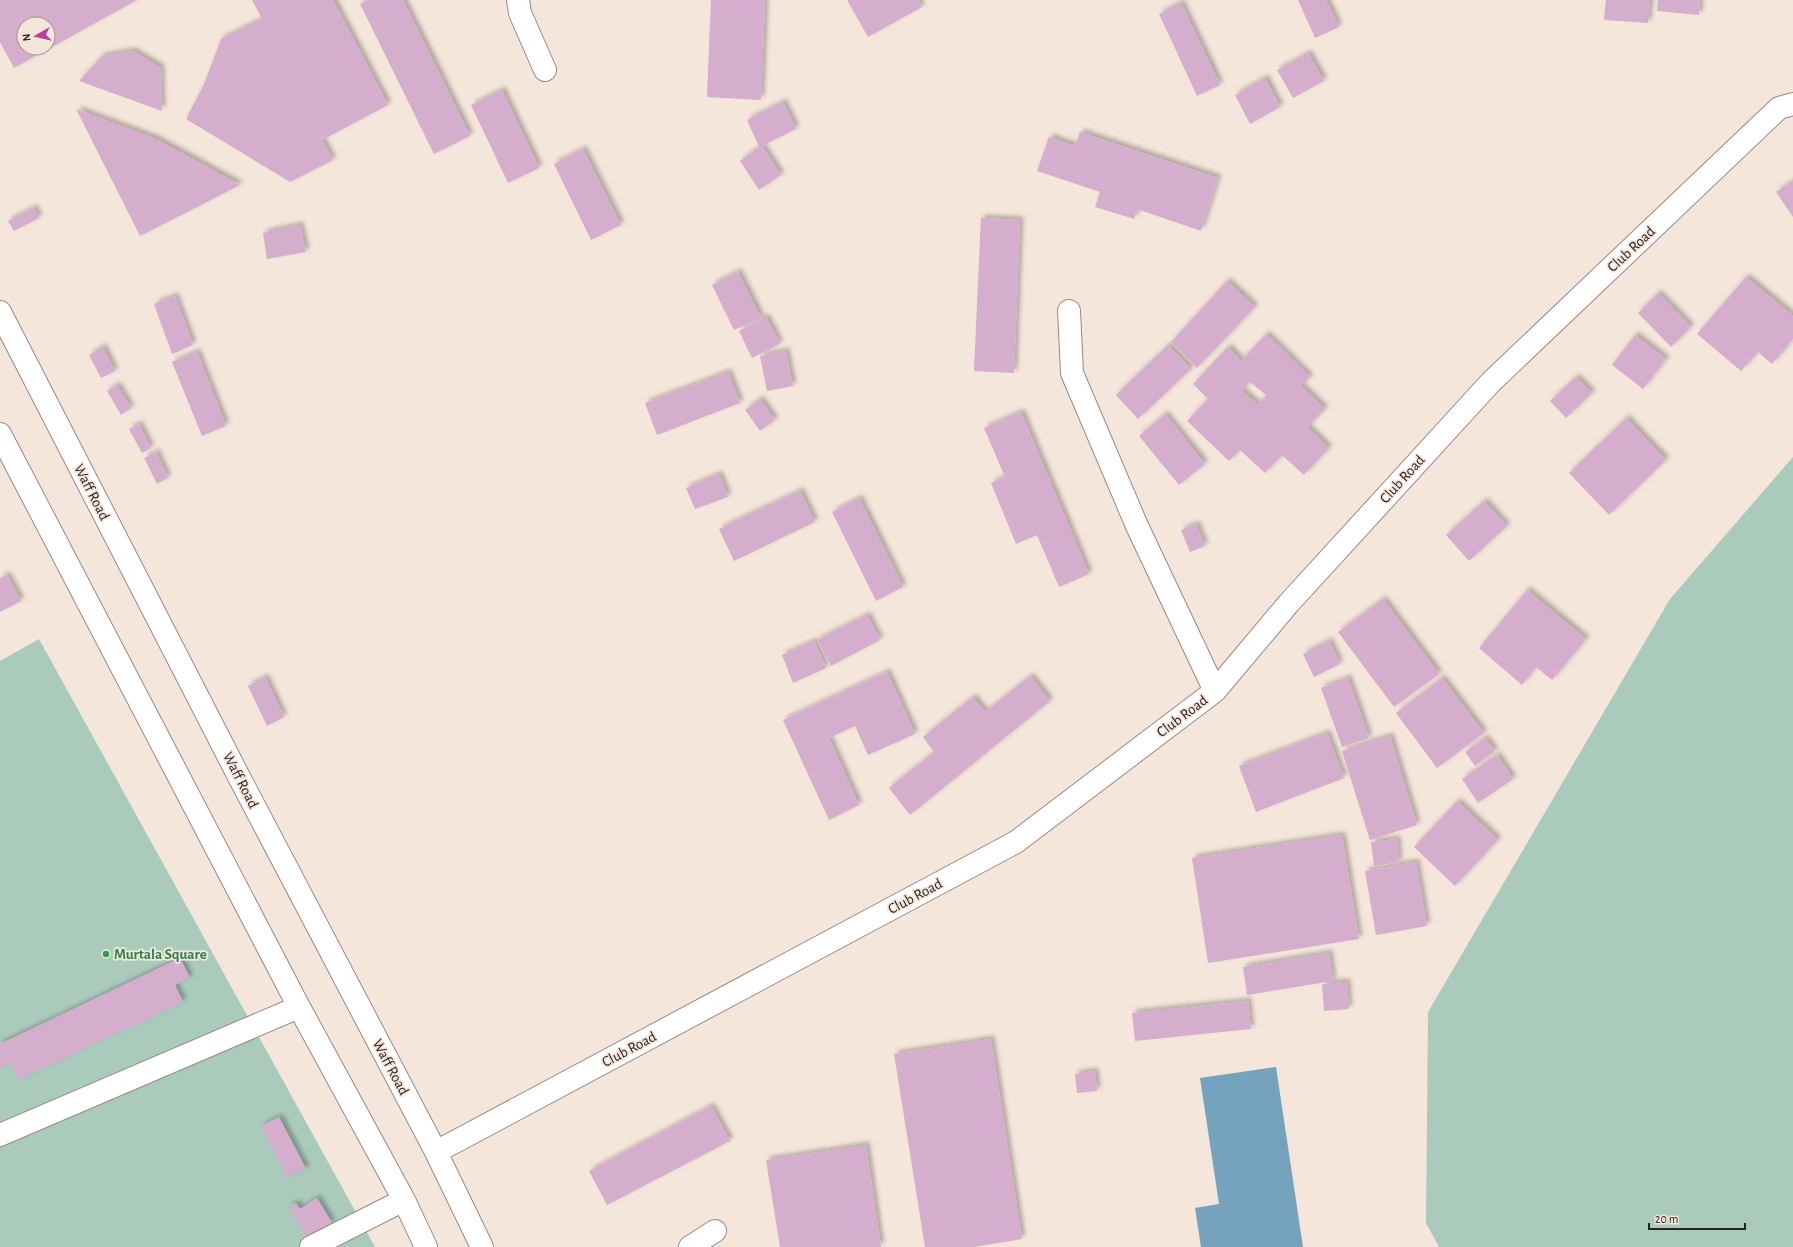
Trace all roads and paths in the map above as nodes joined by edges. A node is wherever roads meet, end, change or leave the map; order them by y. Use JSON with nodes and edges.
{"nodes":[{"id":1,"x":518,"y":0,"type":"edge"},
{"id":2,"x":545,"y":70,"type":"dead end"},
{"id":3,"x":1793,"y":104,"type":"edge"},
{"id":4,"x":1069,"y":311,"type":"dead end"},
{"id":5,"x":0,"y":312,"type":"edge"},
{"id":6,"x":0,"y":434,"type":"edge"},
{"id":7,"x":1215,"y":691,"type":"junction"},
{"id":8,"x":299,"y":1007,"type":"junction"},
{"id":9,"x":0,"y":1135,"type":"edge"},
{"id":10,"x":436,"y":1152,"type":"junction"},
{"id":11,"x":404,"y":1200,"type":"junction"},
{"id":12,"x":716,"y":1231,"type":"dead end"},
{"id":13,"x":311,"y":1247,"type":"edge"},
{"id":14,"x":426,"y":1247,"type":"edge"},
{"id":15,"x":482,"y":1247,"type":"edge"},
{"id":16,"x":690,"y":1247,"type":"edge"}],
"edges":[{"from":1,"to":2,"type":"street"},
{"from":3,"to":7,"type":"street","name":"Club Road"},
{"from":4,"to":7,"type":"street"},
{"from":5,"to":10,"type":"street","name":"Waff Road"},
{"from":6,"to":8,"type":"street"},
{"from":7,"to":10,"type":"street","name":"Club Road"},
{"from":8,"to":9,"type":"street"},
{"from":8,"to":11,"type":"street"},
{"from":10,"to":15,"type":"street","name":"Waff Road"},
{"from":11,"to":13,"type":"street"},
{"from":11,"to":14,"type":"street"},
{"from":12,"to":16,"type":"street"}]}
